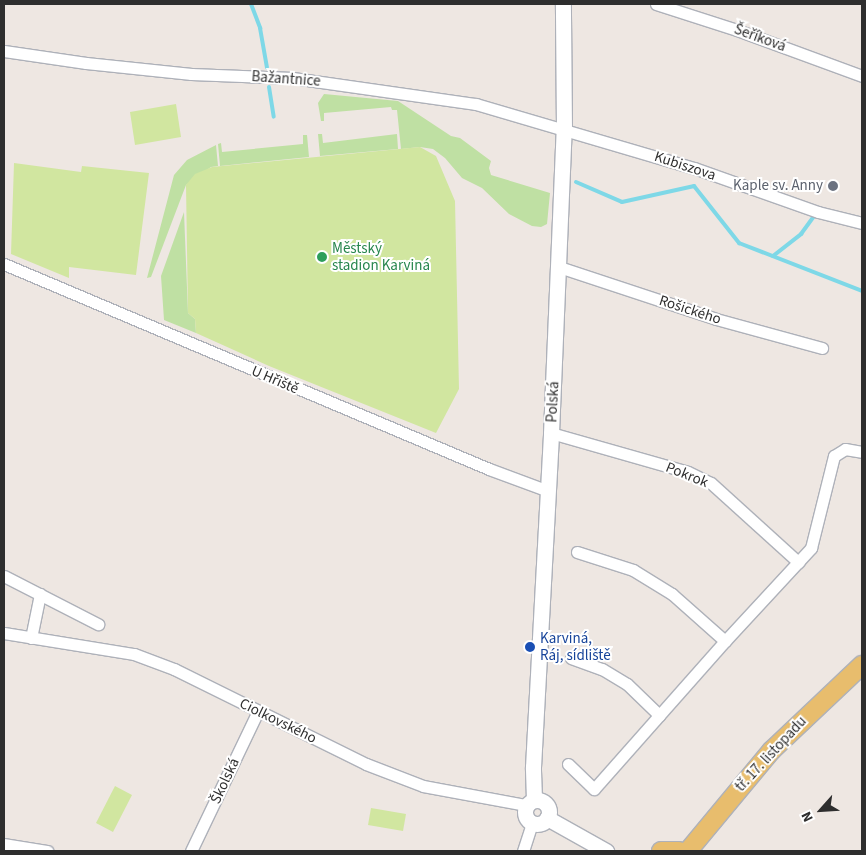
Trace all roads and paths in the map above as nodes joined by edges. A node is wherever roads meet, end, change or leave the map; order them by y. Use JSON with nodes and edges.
{"nodes":[{"id":1,"x":563,"y":4,"type":"edge"},
{"id":2,"x":656,"y":4,"type":"edge"},
{"id":3,"x":4,"y":51,"type":"edge"},
{"id":4,"x":862,"y":76,"type":"edge"},
{"id":5,"x":564,"y":129,"type":"junction"},
{"id":6,"x":862,"y":223,"type":"edge"},
{"id":7,"x":4,"y":264,"type":"edge"},
{"id":8,"x":559,"y":267,"type":"junction"},
{"id":9,"x":822,"y":348,"type":"dead end"},
{"id":10,"x":551,"y":432,"type":"junction"},
{"id":11,"x":862,"y":452,"type":"edge"},
{"id":12,"x":548,"y":490,"type":"junction"},
{"id":13,"x":577,"y":552,"type":"dead end"},
{"id":14,"x":798,"y":562,"type":"junction"},
{"id":15,"x":4,"y":576,"type":"edge"},
{"id":16,"x":40,"y":594,"type":"junction"},
{"id":17,"x":98,"y":624,"type":"dead end"},
{"id":18,"x":4,"y":633,"type":"edge"},
{"id":19,"x":31,"y":638,"type":"junction"},
{"id":20,"x":725,"y":641,"type":"junction"},
{"id":21,"x":571,"y":658,"type":"dead end"},
{"id":22,"x":862,"y":665,"type":"edge"},
{"id":23,"x":258,"y":711,"type":"junction"},
{"id":24,"x":659,"y":715,"type":"junction"},
{"id":25,"x":568,"y":764,"type":"dead end"},
{"id":26,"x":530,"y":802,"type":"junction"},
{"id":27,"x":547,"y":818,"type":"junction"},
{"id":28,"x":532,"y":823,"type":"junction"},
{"id":29,"x":4,"y":844,"type":"edge"},
{"id":30,"x":47,"y":851,"type":"edge"},
{"id":31,"x":191,"y":851,"type":"edge"},
{"id":32,"x":523,"y":851,"type":"edge"},
{"id":33,"x":606,"y":851,"type":"edge"},
{"id":34,"x":661,"y":851,"type":"edge"},
{"id":35,"x":679,"y":851,"type":"edge"},
{"id":36,"x":688,"y":851,"type":"edge"}],
"edges":[{"from":1,"to":5,"type":"street","name":"Polská"},
{"from":2,"to":4,"type":"street","name":"Šeříková"},
{"from":3,"to":5,"type":"street","name":"Bažantnice"},
{"from":5,"to":6,"type":"street","name":"Kubiszova"},
{"from":5,"to":8,"type":"street","name":"Polská"},
{"from":7,"to":12,"type":"street","name":"U Hřiště"},
{"from":8,"to":9,"type":"street","name":"Rošického"},
{"from":8,"to":10,"type":"street","name":"Polská"},
{"from":10,"to":12,"type":"street","name":"Polská"},
{"from":10,"to":14,"type":"street","name":"Pokrok"},
{"from":11,"to":14,"type":"street"},
{"from":12,"to":26,"type":"street","name":"Polská"},
{"from":13,"to":20,"type":"street"},
{"from":14,"to":20,"type":"street"},
{"from":15,"to":16,"type":"street"},
{"from":16,"to":17,"type":"street"},
{"from":16,"to":19,"type":"street"},
{"from":18,"to":19,"type":"street","name":"Ciolkovského"},
{"from":19,"to":23,"type":"street","name":"Ciolkovského"},
{"from":20,"to":24,"type":"street"},
{"from":21,"to":24,"type":"street"},
{"from":22,"to":36,"type":"main road","name":"tř. 17. listopadu"},
{"from":23,"to":26,"type":"street","name":"Ciolkovského"},
{"from":23,"to":31,"type":"street","name":"Školská"},
{"from":24,"to":25,"type":"street"},
{"from":26,"to":27,"type":"street"},
{"from":26,"to":28,"type":"street"},
{"from":27,"to":28,"type":"street"},
{"from":27,"to":33,"type":"street"},
{"from":28,"to":32,"type":"street"},
{"from":29,"to":30,"type":"street"},
{"from":34,"to":35,"type":"main road"}]}
